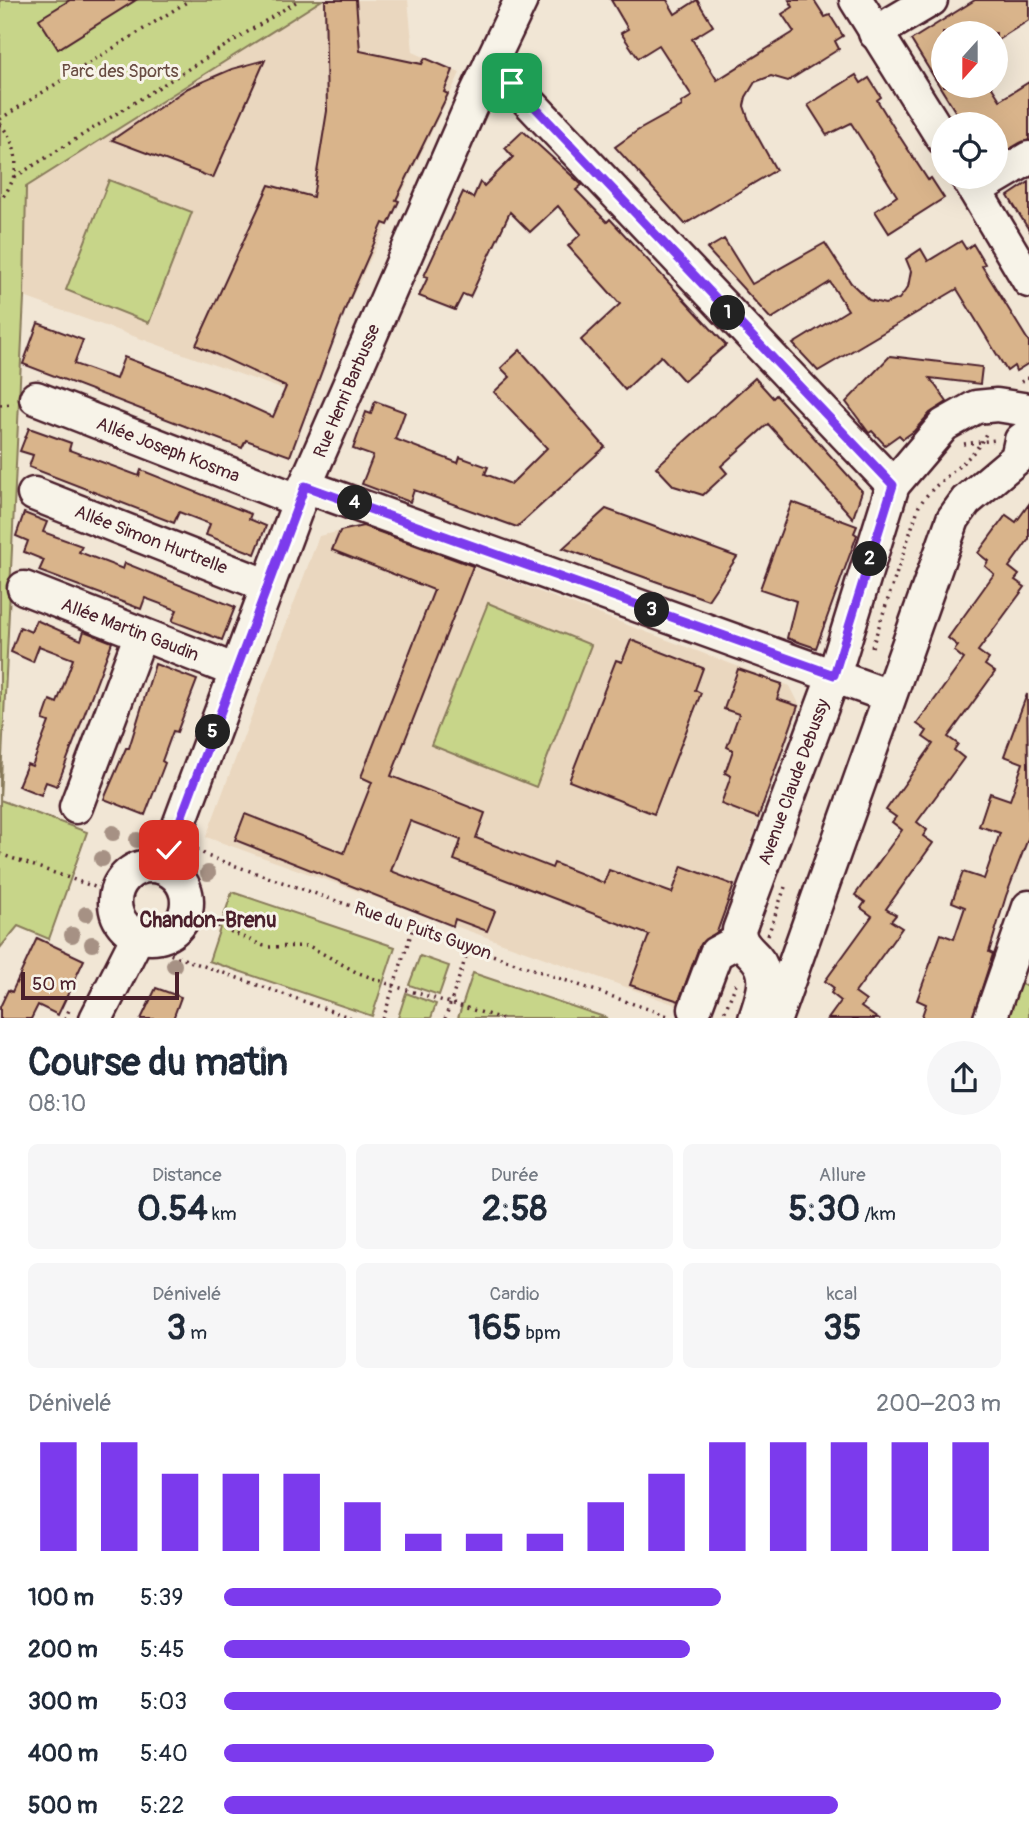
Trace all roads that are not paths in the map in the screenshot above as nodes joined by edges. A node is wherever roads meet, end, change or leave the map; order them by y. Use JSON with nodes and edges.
{"nodes":[{"id":1,"x":521,"y":0,"type":"edge"},
{"id":2,"x":856,"y":0,"type":"edge"},
{"id":3,"x":931,"y":0,"type":"edge"},
{"id":4,"x":875,"y":33,"type":"junction"},
{"id":5,"x":491,"y":62,"type":"junction"},
{"id":6,"x":931,"y":120,"type":"edge"},
{"id":7,"x":1029,"y":158,"type":"edge"},
{"id":8,"x":1008,"y":167,"type":"edge"},
{"id":9,"x":975,"y":189,"type":"edge"},
{"id":10,"x":1029,"y":281,"type":"edge"},
{"id":11,"x":36,"y":398,"type":"dead end"},
{"id":12,"x":996,"y":405,"type":"junction"},
{"id":13,"x":1029,"y":410,"type":"edge"},
{"id":14,"x":1015,"y":438,"type":"edge"},
{"id":15,"x":893,"y":485,"type":"junction"},
{"id":16,"x":303,"y":493,"type":"junction"},
{"id":17,"x":34,"y":494,"type":"dead end"},
{"id":18,"x":268,"y":586,"type":"junction"},
{"id":19,"x":24,"y":588,"type":"dead end"},
{"id":20,"x":141,"y":634,"type":"junction"},
{"id":21,"x":236,"y":671,"type":"junction"},
{"id":22,"x":834,"y":675,"type":"junction"},
{"id":23,"x":890,"y":696,"type":"junction"},
{"id":24,"x":76,"y":807,"type":"dead end"},
{"id":25,"x":168,"y":853,"type":"junction"},
{"id":26,"x":1029,"y":907,"type":"edge"},
{"id":27,"x":138,"y":936,"type":"junction"},
{"id":28,"x":799,"y":949,"type":"junction"},
{"id":29,"x":746,"y":959,"type":"junction"},
{"id":30,"x":697,"y":1015,"type":"edge"},
{"id":31,"x":96,"y":1018,"type":"edge"},
{"id":32,"x":755,"y":1018,"type":"edge"},
{"id":33,"x":775,"y":1018,"type":"edge"},
{"id":34,"x":990,"y":1018,"type":"edge"}],
"edges":[{"from":1,"to":5,"type":"street","name":"Rue Henri Barbusse"},
{"from":2,"to":4,"type":"street"},
{"from":3,"to":4,"type":"street"},
{"from":4,"to":6,"type":"street"},
{"from":5,"to":15,"type":"street"},
{"from":5,"to":16,"type":"street","name":"Rue Henri Barbusse"},
{"from":7,"to":8,"type":"street"},
{"from":9,"to":10,"type":"street"},
{"from":11,"to":16,"type":"street","name":"Allée Joseph Kosma"},
{"from":12,"to":13,"type":"street","name":"Avenue Claude Debussy"},
{"from":12,"to":14,"type":"street"},
{"from":12,"to":15,"type":"street","name":"Avenue Claude Debussy"},
{"from":14,"to":23,"type":"street"},
{"from":15,"to":22,"type":"street","name":"Avenue Claude Debussy"},
{"from":16,"to":18,"type":"street","name":"Rue Henri Barbusse"},
{"from":16,"to":22,"type":"street","name":"Allée Joseph Kosma"},
{"from":17,"to":18,"type":"street","name":"Allée Simon Hurtrelle"},
{"from":18,"to":21,"type":"street","name":"Rue Henri Barbusse"},
{"from":19,"to":20,"type":"street","name":"Allée Martin Gaudin"},
{"from":20,"to":21,"type":"street","name":"Allée Martin Gaudin"},
{"from":20,"to":24,"type":"street"},
{"from":21,"to":25,"type":"street","name":"Rue Henri Barbusse"},
{"from":22,"to":23,"type":"street","name":"Allée Joseph Kosma"},
{"from":22,"to":29,"type":"street","name":"Avenue Claude Debussy"},
{"from":23,"to":28,"type":"street"},
{"from":25,"to":27,"type":"street"},
{"from":25,"to":27,"type":"street"},
{"from":26,"to":34,"type":"street"},
{"from":27,"to":31,"type":"street"},
{"from":28,"to":29,"type":"street"},
{"from":28,"to":33,"type":"street"},
{"from":29,"to":30,"type":"street"},
{"from":29,"to":32,"type":"street","name":"Avenue Claude Debussy"}]}
